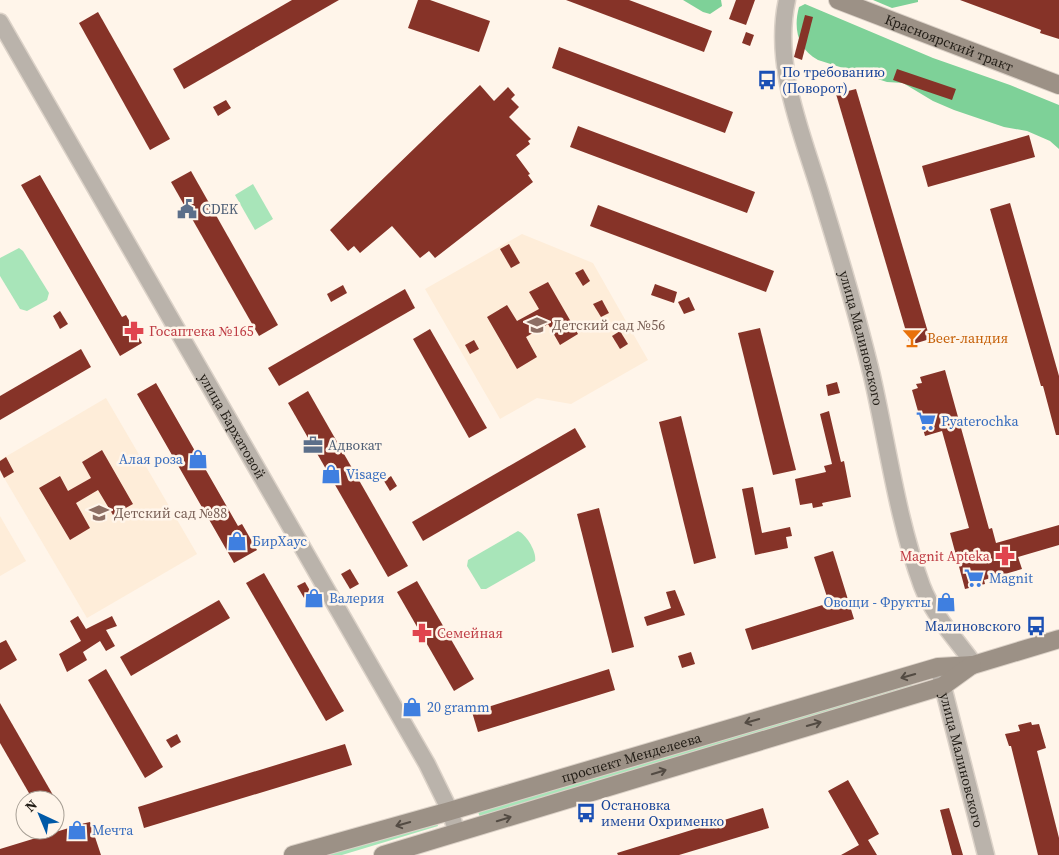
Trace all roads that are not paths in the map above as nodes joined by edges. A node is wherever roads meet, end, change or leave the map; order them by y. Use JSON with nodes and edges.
{"nodes":[{"id":1,"x":787,"y":0,"type":"edge"},
{"id":2,"x":838,"y":0,"type":"edge"},
{"id":3,"x":0,"y":22,"type":"edge"},
{"id":4,"x":1059,"y":85,"type":"edge"},
{"id":5,"x":1059,"y":638,"type":"edge"},
{"id":6,"x":973,"y":664,"type":"junction"},
{"id":7,"x":938,"y":667,"type":"junction"},
{"id":8,"x":943,"y":686,"type":"junction"},
{"id":9,"x":450,"y":811,"type":"junction"},
{"id":10,"x":457,"y":833,"type":"junction"},
{"id":11,"x":293,"y":855,"type":"edge"},
{"id":12,"x":383,"y":855,"type":"edge"},
{"id":13,"x":986,"y":855,"type":"edge"}],
"edges":[{"from":1,"to":6,"type":"street","name":"улица Малиновского"},
{"from":2,"to":4,"type":"main road","name":"Красноярский тракт"},
{"from":3,"to":9,"type":"street","name":"улица Бархатовой"},
{"from":5,"to":6,"type":"main road","name":"проспект Менделеева"},
{"from":6,"to":7,"type":"main road","name":"проспект Менделеева"},
{"from":6,"to":8,"type":"main road","name":"проспект Менделеева"},
{"from":7,"to":8,"type":"street","name":"улица Малиновского"},
{"from":7,"to":9,"type":"main road","name":"проспект Менделеева","one_way":true},
{"from":10,"to":8,"type":"main road","name":"проспект Менделеева","one_way":true},
{"from":8,"to":13,"type":"street","name":"улица Малиновского"},
{"from":9,"to":10,"type":"street","name":"улица Бархатовой"},
{"from":9,"to":11,"type":"main road","name":"проспект Менделеева","one_way":true},
{"from":10,"to":12,"type":"main road","name":"проспект Менделеева"}]}
